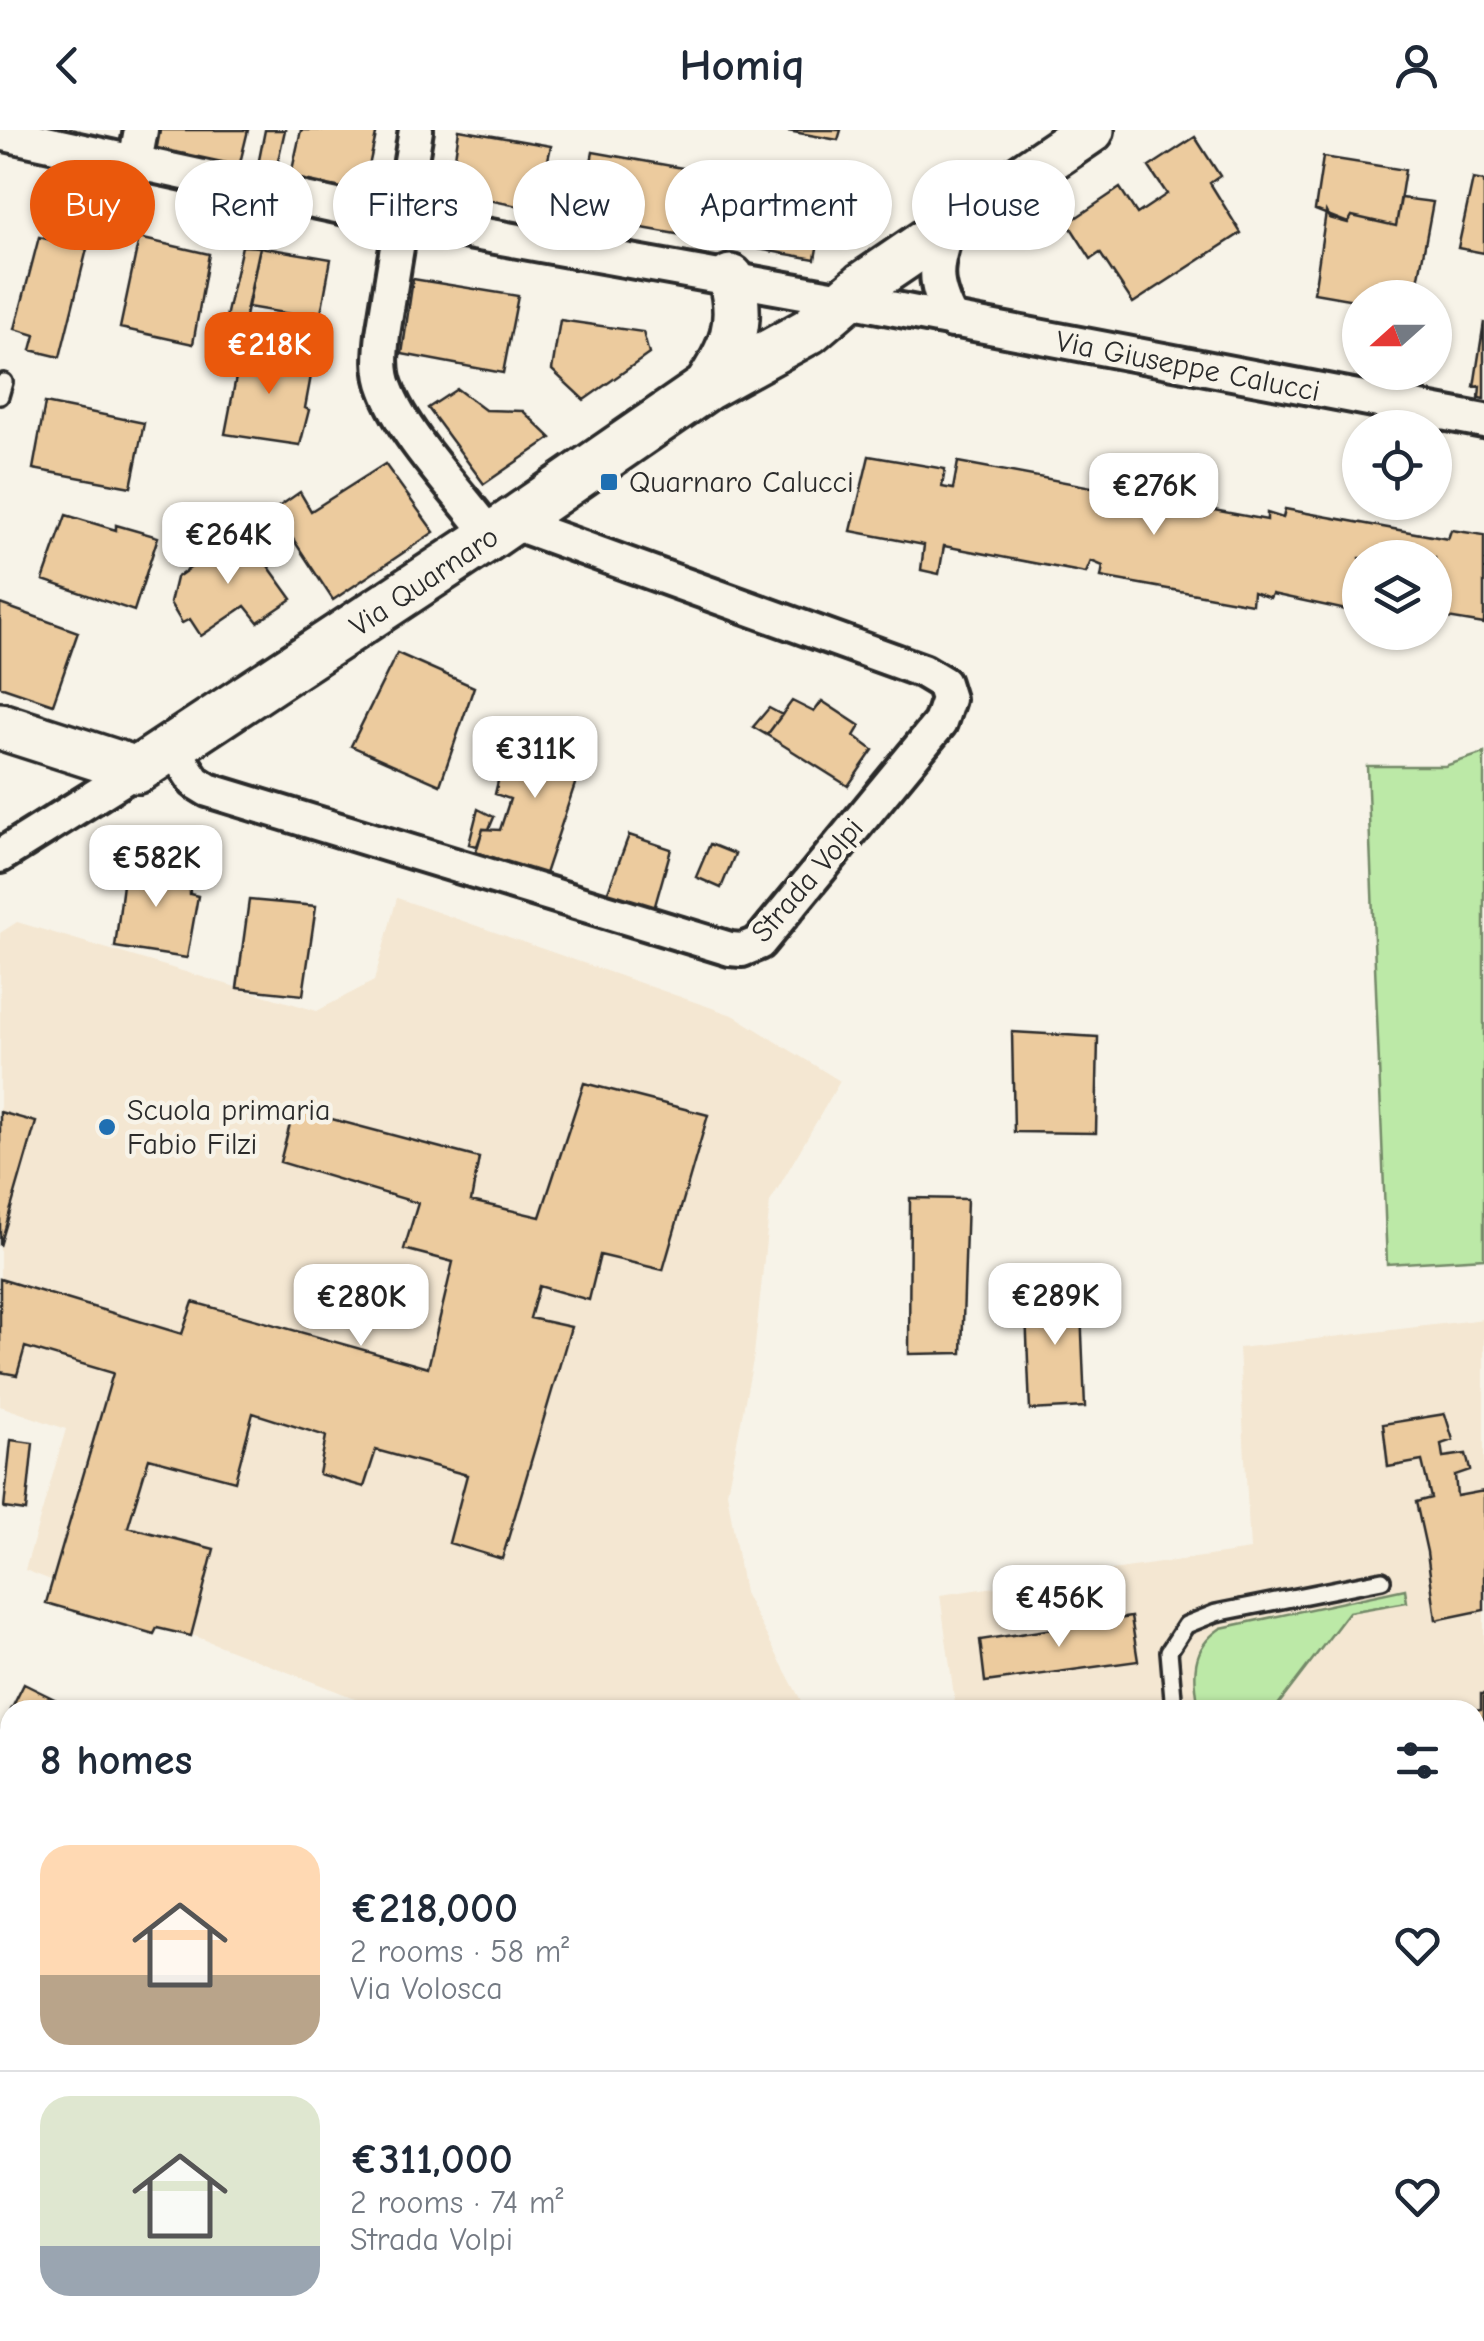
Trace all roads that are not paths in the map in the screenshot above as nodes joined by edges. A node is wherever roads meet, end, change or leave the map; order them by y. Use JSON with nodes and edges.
{"nodes":[{"id":1,"x":416,"y":130,"type":"edge"},
{"id":2,"x":1091,"y":130,"type":"edge"},
{"id":3,"x":0,"y":133,"type":"edge"},
{"id":4,"x":138,"y":146,"type":"edge"},
{"id":5,"x":411,"y":160,"type":"edge"},
{"id":6,"x":1046,"y":160,"type":"edge"},
{"id":7,"x":333,"y":201,"type":"edge"},
{"id":8,"x":493,"y":236,"type":"edge"},
{"id":9,"x":397,"y":250,"type":"edge"},
{"id":10,"x":913,"y":250,"type":"edge"},
{"id":11,"x":941,"y":250,"type":"edge"},
{"id":12,"x":731,"y":278,"type":"junction"},
{"id":13,"x":848,"y":300,"type":"junction"},
{"id":14,"x":952,"y":321,"type":"junction"},
{"id":15,"x":707,"y":387,"type":"junction"},
{"id":16,"x":1484,"y":421,"type":"edge"},
{"id":17,"x":501,"y":529,"type":"junction"},
{"id":18,"x":0,"y":726,"type":"edge"},
{"id":19,"x":154,"y":758,"type":"junction"},
{"id":20,"x":0,"y":856,"type":"edge"},
{"id":21,"x":1382,"y":1580,"type":"dead end"},
{"id":22,"x":1173,"y":1700,"type":"edge"}],
"edges":[{"from":1,"to":5,"type":"street"},
{"from":2,"to":6,"type":"street","name":"Via Quarnaro"},
{"from":3,"to":4,"type":"street","name":"Via Giuseppe Calucci"},
{"from":4,"to":7,"type":"street","name":"Via Giuseppe Calucci"},
{"from":8,"to":12,"type":"street","name":"Via Giuseppe Calucci"},
{"from":9,"to":17,"type":"street"},
{"from":10,"to":13,"type":"street","name":"Via Quarnaro"},
{"from":11,"to":14,"type":"street"},
{"from":12,"to":13,"type":"street","name":"Via Giuseppe Calucci"},
{"from":12,"to":15,"type":"street","name":"Via Quarnaro"},
{"from":13,"to":14,"type":"street","name":"Via Giuseppe Calucci"},
{"from":13,"to":15,"type":"street","name":"Via Quarnaro"},
{"from":14,"to":16,"type":"street","name":"Via Giuseppe Calucci"},
{"from":15,"to":17,"type":"street","name":"Via Quarnaro"},
{"from":17,"to":19,"type":"street","name":"Via Quarnaro"},
{"from":17,"to":19,"type":"street","name":"Strada Volpi"},
{"from":18,"to":19,"type":"street"},
{"from":19,"to":20,"type":"street"},
{"from":21,"to":22,"type":"lane"}]}
